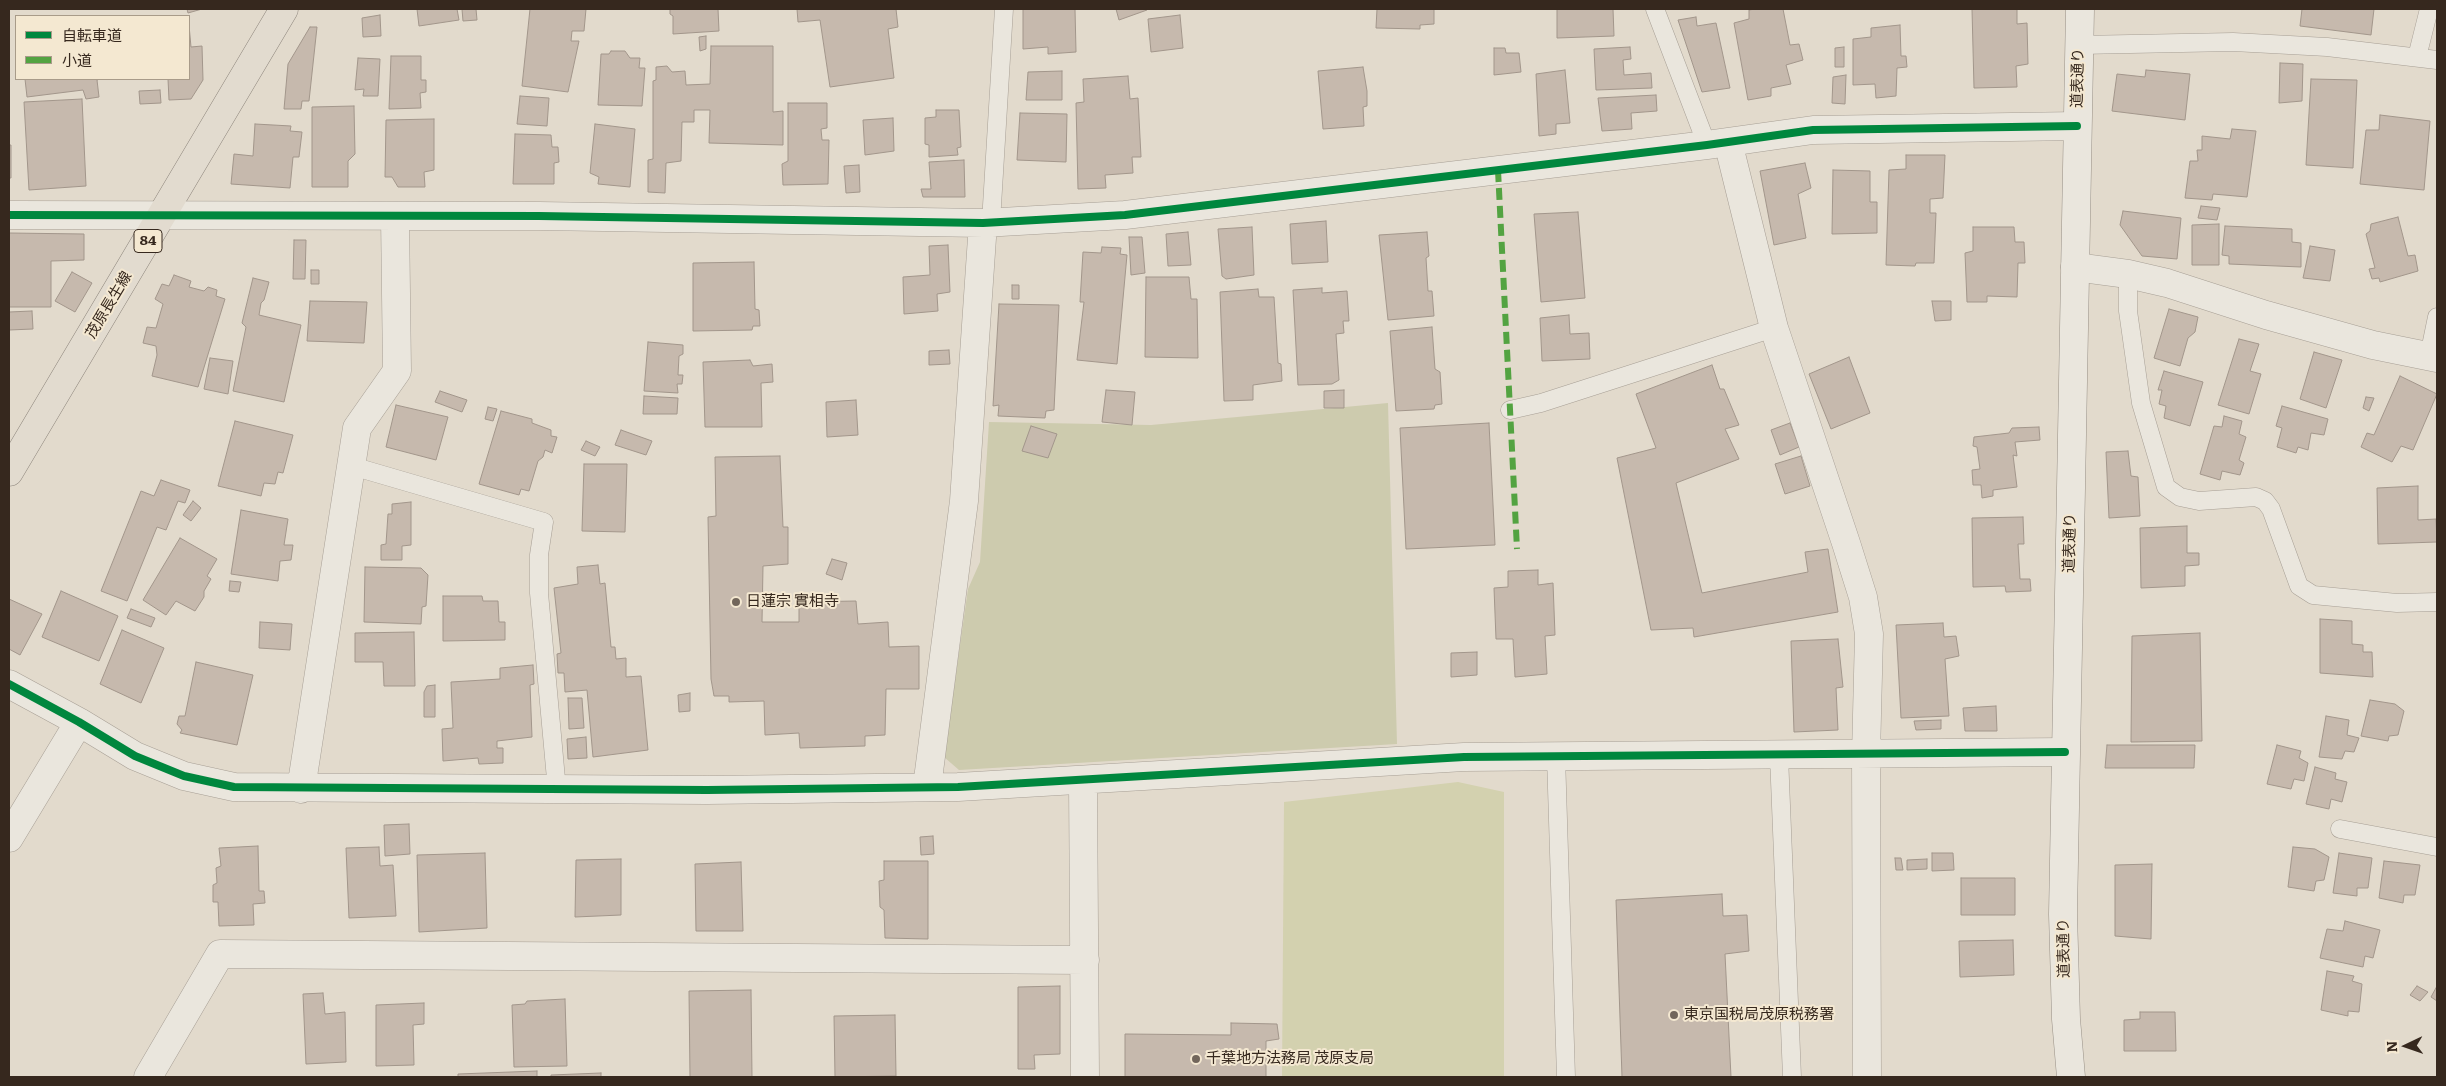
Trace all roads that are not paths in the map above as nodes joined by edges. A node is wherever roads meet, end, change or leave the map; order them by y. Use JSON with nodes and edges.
{"nodes":[{"id":1,"x":284,"y":9,"type":"edge"},
{"id":2,"x":1004,"y":9,"type":"edge"},
{"id":3,"x":1655,"y":9,"type":"edge"},
{"id":4,"x":2080,"y":9,"type":"edge"},
{"id":5,"x":2429,"y":9,"type":"edge"},
{"id":6,"x":2079,"y":45,"type":"junction"},
{"id":7,"x":2417,"y":58,"type":"junction"},
{"id":8,"x":2437,"y":60,"type":"edge"},
{"id":9,"x":2077,"y":126,"type":"junction"},
{"id":10,"x":1718,"y":143,"type":"junction"},
{"id":11,"x":164,"y":214,"type":"junction"},
{"id":12,"x":9,"y":215,"type":"edge"},
{"id":13,"x":395,"y":216,"type":"junction"},
{"id":14,"x":987,"y":223,"type":"junction"},
{"id":15,"x":2075,"y":266,"type":"junction"},
{"id":16,"x":2128,"y":274,"type":"junction"},
{"id":17,"x":2437,"y":316,"type":"edge"},
{"id":18,"x":1774,"y":328,"type":"junction"},
{"id":19,"x":2433,"y":357,"type":"edge"},
{"id":20,"x":1510,"y":410,"type":"dead end"},
{"id":21,"x":352,"y":466,"type":"junction"},
{"id":22,"x":9,"y":472,"type":"edge"},
{"id":23,"x":2437,"y":602,"type":"edge"},
{"id":24,"x":9,"y":684,"type":"edge"},
{"id":25,"x":79,"y":722,"type":"junction"},
{"id":26,"x":2065,"y":752,"type":"junction"},
{"id":27,"x":1866,"y":755,"type":"junction"},
{"id":28,"x":1556,"y":756,"type":"junction"},
{"id":29,"x":1779,"y":756,"type":"junction"},
{"id":30,"x":1083,"y":781,"type":"junction"},
{"id":31,"x":927,"y":787,"type":"junction"},
{"id":32,"x":301,"y":789,"type":"junction"},
{"id":33,"x":557,"y":790,"type":"junction"},
{"id":34,"x":2340,"y":829,"type":"dead end"},
{"id":35,"x":9,"y":838,"type":"edge"},
{"id":36,"x":2437,"y":847,"type":"edge"},
{"id":37,"x":1085,"y":960,"type":"junction"},
{"id":38,"x":148,"y":1077,"type":"edge"},
{"id":39,"x":1085,"y":1077,"type":"edge"},
{"id":40,"x":1566,"y":1077,"type":"edge"},
{"id":41,"x":1792,"y":1077,"type":"edge"},
{"id":42,"x":1867,"y":1077,"type":"edge"},
{"id":43,"x":2071,"y":1077,"type":"edge"}],
"edges":[{"from":1,"to":11,"type":"main road","name":"茂原長生線","number":"84"},
{"from":2,"to":14,"type":"lane"},
{"from":3,"to":10,"type":"lane"},
{"from":4,"to":6,"type":"street","name":"道表通り"},
{"from":5,"to":7,"type":"lane"},
{"from":6,"to":7,"type":"lane"},
{"from":6,"to":9,"type":"street","name":"道表通り"},
{"from":7,"to":8,"type":"lane"},
{"from":9,"to":10,"type":"street"},
{"from":9,"to":15,"type":"street","name":"道表通り"},
{"from":10,"to":14,"type":"street"},
{"from":10,"to":18,"type":"street"},
{"from":11,"to":12,"type":"street"},
{"from":11,"to":13,"type":"street"},
{"from":11,"to":22,"type":"main road","name":"茂原長生線","number":"84"},
{"from":13,"to":14,"type":"street"},
{"from":13,"to":21,"type":"street"},
{"from":14,"to":31,"type":"street"},
{"from":15,"to":16,"type":"street"},
{"from":15,"to":26,"type":"street","name":"道表通り"},
{"from":16,"to":19,"type":"street"},
{"from":16,"to":23,"type":"lane"},
{"from":17,"to":19,"type":"lane"},
{"from":18,"to":20,"type":"lane"},
{"from":18,"to":27,"type":"street"},
{"from":21,"to":32,"type":"street"},
{"from":21,"to":33,"type":"lane"},
{"from":24,"to":25,"type":"street"},
{"from":25,"to":32,"type":"street"},
{"from":25,"to":35,"type":"street"},
{"from":26,"to":27,"type":"street"},
{"from":26,"to":43,"type":"street","name":"道表通り"},
{"from":27,"to":29,"type":"street"},
{"from":27,"to":42,"type":"street"},
{"from":28,"to":29,"type":"street"},
{"from":28,"to":30,"type":"street"},
{"from":28,"to":40,"type":"lane"},
{"from":29,"to":41,"type":"lane"},
{"from":30,"to":31,"type":"street"},
{"from":30,"to":37,"type":"street"},
{"from":31,"to":33,"type":"street"},
{"from":32,"to":33,"type":"street"},
{"from":34,"to":36,"type":"lane"},
{"from":37,"to":38,"type":"street"},
{"from":37,"to":39,"type":"street"}]}
